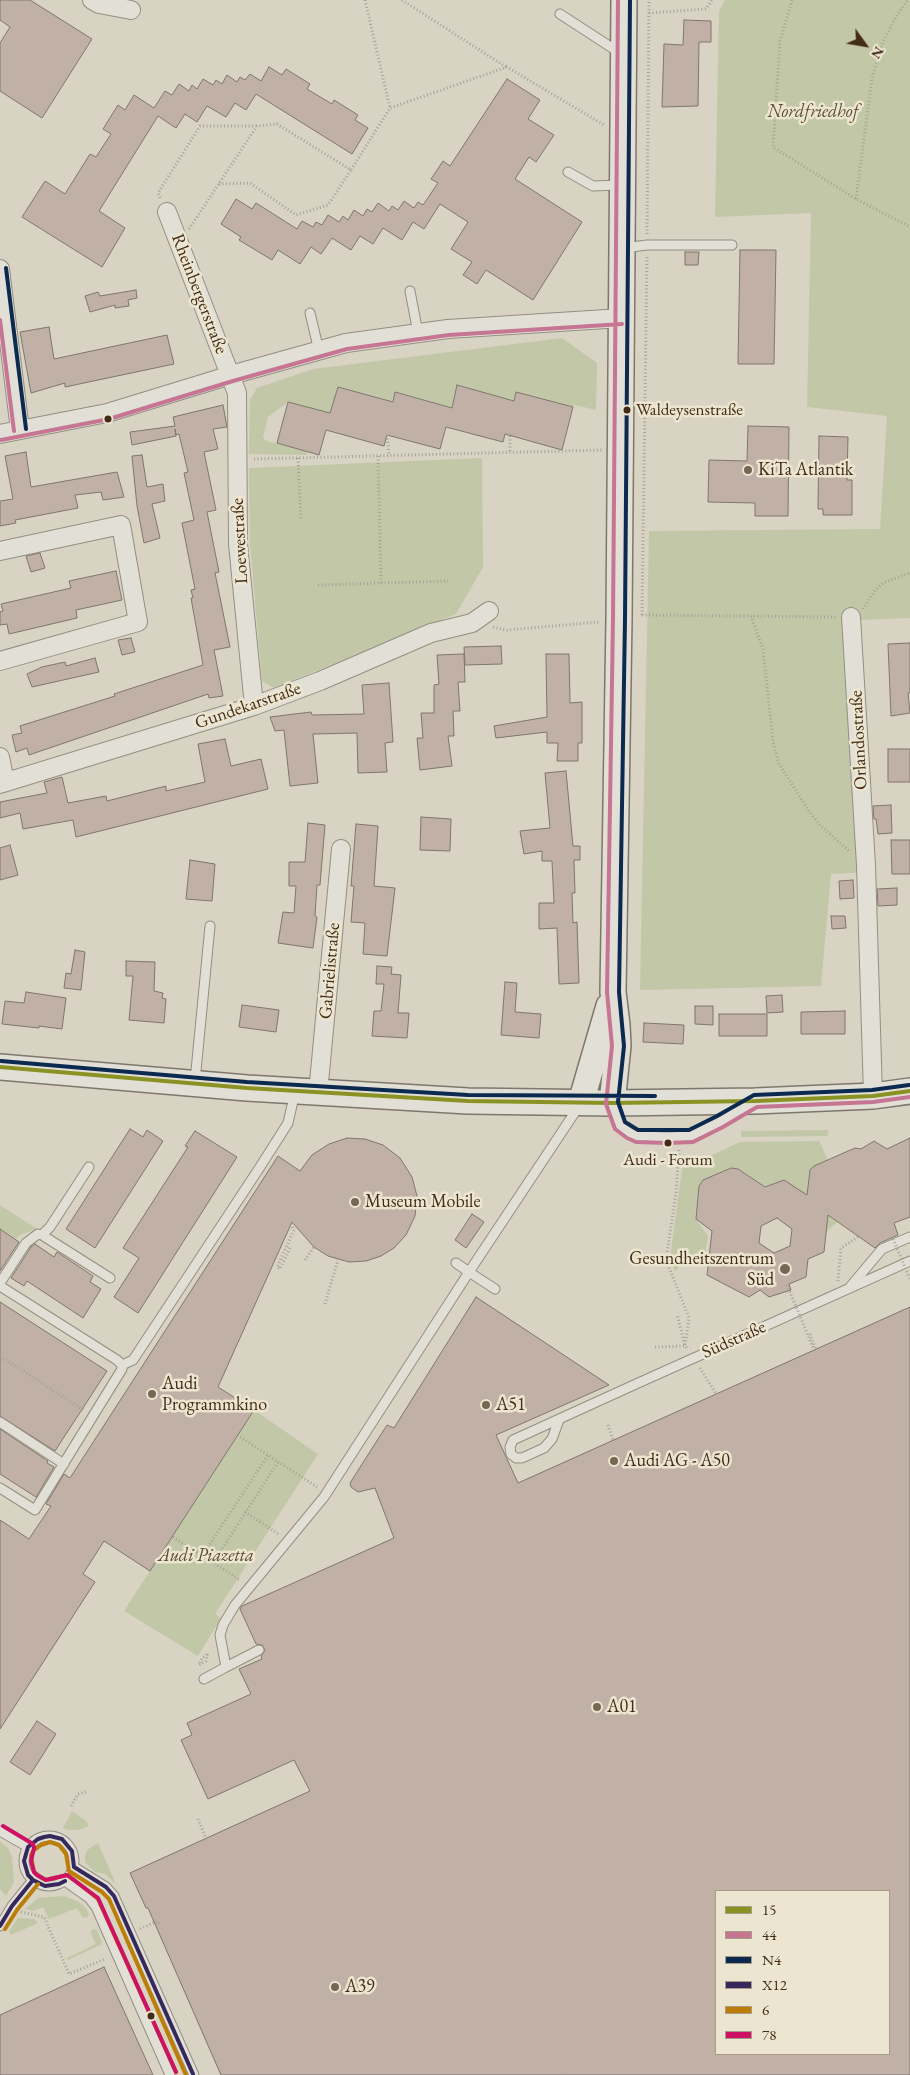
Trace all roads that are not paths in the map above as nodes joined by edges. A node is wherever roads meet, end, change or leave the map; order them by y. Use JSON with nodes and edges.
{"nodes":[{"id":1,"x":92,"y":0,"type":"edge"},
{"id":2,"x":624,"y":0,"type":"edge"},
{"id":3,"x":131,"y":10,"type":"dead end"},
{"id":4,"x":560,"y":14,"type":"dead end"},
{"id":5,"x":624,"y":56,"type":"junction"},
{"id":6,"x":568,"y":172,"type":"dead end"},
{"id":7,"x":623,"y":185,"type":"junction"},
{"id":8,"x":167,"y":212,"type":"road end"},
{"id":9,"x":732,"y":246,"type":"dead end"},
{"id":10,"x":623,"y":248,"type":"junction"},
{"id":11,"x":0,"y":269,"type":"edge"},
{"id":12,"x":410,"y":291,"type":"dead end"},
{"id":13,"x":310,"y":313,"type":"dead end"},
{"id":14,"x":622,"y":318,"type":"junction"},
{"id":15,"x":418,"y":333,"type":"junction"},
{"id":16,"x":320,"y":351,"type":"junction"},
{"id":17,"x":231,"y":375,"type":"junction"},
{"id":18,"x":20,"y":430,"type":"junction"},
{"id":19,"x":0,"y":434,"type":"edge"},
{"id":20,"x":0,"y":551,"type":"edge"},
{"id":21,"x":489,"y":611,"type":"dead end"},
{"id":22,"x":857,"y":614,"type":"road end"},
{"id":23,"x":0,"y":661,"type":"edge"},
{"id":24,"x":254,"y":706,"type":"junction"},
{"id":25,"x":0,"y":757,"type":"edge"},
{"id":26,"x":3,"y":783,"type":"edge"},
{"id":27,"x":341,"y":849,"type":"dead end"},
{"id":28,"x":210,"y":926,"type":"dead end"},
{"id":29,"x":613,"y":992,"type":"junction"},
{"id":30,"x":0,"y":1067,"type":"edge"},
{"id":31,"x":195,"y":1084,"type":"junction"},
{"id":32,"x":910,"y":1091,"type":"edge"},
{"id":33,"x":307,"y":1092,"type":"junction"},
{"id":34,"x":874,"y":1096,"type":"junction"},
{"id":35,"x":756,"y":1101,"type":"junction"},
{"id":36,"x":581,"y":1102,"type":"junction"},
{"id":37,"x":612,"y":1103,"type":"junction"},
{"id":38,"x":90,"y":1167,"type":"dead end"},
{"id":39,"x":42,"y":1235,"type":"junction"},
{"id":40,"x":910,"y":1237,"type":"edge"},
{"id":41,"x":910,"y":1261,"type":"edge"},
{"id":42,"x":456,"y":1263,"type":"dead end"},
{"id":43,"x":469,"y":1272,"type":"junction"},
{"id":44,"x":110,"y":1278,"type":"dead end"},
{"id":45,"x":0,"y":1285,"type":"edge"},
{"id":46,"x":495,"y":1289,"type":"dead end"},
{"id":47,"x":848,"y":1289,"type":"junction"},
{"id":48,"x":122,"y":1365,"type":"junction"},
{"id":49,"x":559,"y":1420,"type":"junction"},
{"id":50,"x":0,"y":1422,"type":"edge"},
{"id":51,"x":64,"y":1464,"type":"junction"},
{"id":52,"x":0,"y":1488,"type":"edge"},
{"id":53,"x":259,"y":1650,"type":"dead end"},
{"id":54,"x":226,"y":1667,"type":"junction"},
{"id":55,"x":204,"y":1679,"type":"dead end"},
{"id":56,"x":0,"y":1831,"type":"edge"},
{"id":57,"x":28,"y":1847,"type":"junction"},
{"id":58,"x":74,"y":1867,"type":"junction"},
{"id":59,"x":33,"y":1880,"type":"junction"},
{"id":60,"x":65,"y":1881,"type":"junction"},
{"id":61,"x":0,"y":1926,"type":"edge"},
{"id":62,"x":170,"y":2075,"type":"edge"},
{"id":63,"x":193,"y":2075,"type":"edge"}],
"edges":[{"from":1,"to":3,"type":"street"},
{"from":2,"to":5,"type":"street"},
{"from":4,"to":5,"type":"lane"},
{"from":5,"to":7,"type":"street"},
{"from":6,"to":7,"type":"lane"},
{"from":7,"to":10,"type":"street"},
{"from":8,"to":17,"type":"street","name":"Rheinbergerstraße"},
{"from":9,"to":10,"type":"lane"},
{"from":10,"to":14,"type":"street"},
{"from":11,"to":18,"type":"street"},
{"from":12,"to":15,"type":"lane"},
{"from":13,"to":16,"type":"lane"},
{"from":14,"to":15,"type":"street"},
{"from":14,"to":29,"type":"street"},
{"from":15,"to":16,"type":"street"},
{"from":16,"to":17,"type":"street"},
{"from":17,"to":18,"type":"street"},
{"from":17,"to":24,"type":"street","name":"Loewestraße"},
{"from":18,"to":19,"type":"street"},
{"from":20,"to":23,"type":"street"},
{"from":21,"to":24,"type":"street","name":"Gundekarstraße"},
{"from":22,"to":34,"type":"street","name":"Orlandostraße"},
{"from":24,"to":26,"type":"street","name":"Gundekarstraße"},
{"from":25,"to":26,"type":"street"},
{"from":27,"to":33,"type":"street","name":"Gabrielistraße"},
{"from":28,"to":31,"type":"lane"},
{"from":29,"to":36,"type":"street"},
{"from":29,"to":37,"type":"street"},
{"from":30,"to":31,"type":"street"},
{"from":31,"to":33,"type":"street"},
{"from":32,"to":34,"type":"street"},
{"from":33,"to":36,"type":"street"},
{"from":33,"to":48,"type":"lane"},
{"from":34,"to":35,"type":"street"},
{"from":35,"to":37,"type":"street"},
{"from":35,"to":37,"type":"lane"},
{"from":36,"to":37,"type":"street"},
{"from":36,"to":43,"type":"lane"},
{"from":38,"to":39,"type":"lane"},
{"from":39,"to":44,"type":"lane"},
{"from":39,"to":45,"type":"lane"},
{"from":40,"to":47,"type":"lane"},
{"from":41,"to":47,"type":"lane","name":"Südstraße"},
{"from":42,"to":43,"type":"lane"},
{"from":43,"to":46,"type":"lane"},
{"from":43,"to":54,"type":"lane"},
{"from":45,"to":48,"type":"lane"},
{"from":47,"to":49,"type":"lane","name":"Südstraße"},
{"from":48,"to":51,"type":"lane"},
{"from":49,"to":49,"type":"lane","name":"Südstraße"},
{"from":50,"to":51,"type":"lane"},
{"from":51,"to":52,"type":"lane"},
{"from":53,"to":54,"type":"lane"},
{"from":54,"to":55,"type":"lane"},
{"from":56,"to":57,"type":"lane"},
{"from":57,"to":58,"type":"lane"},
{"from":57,"to":59,"type":"lane"},
{"from":58,"to":60,"type":"lane"},
{"from":58,"to":63,"type":"lane"},
{"from":59,"to":60,"type":"lane"},
{"from":59,"to":61,"type":"lane"},
{"from":60,"to":62,"type":"lane"}]}
